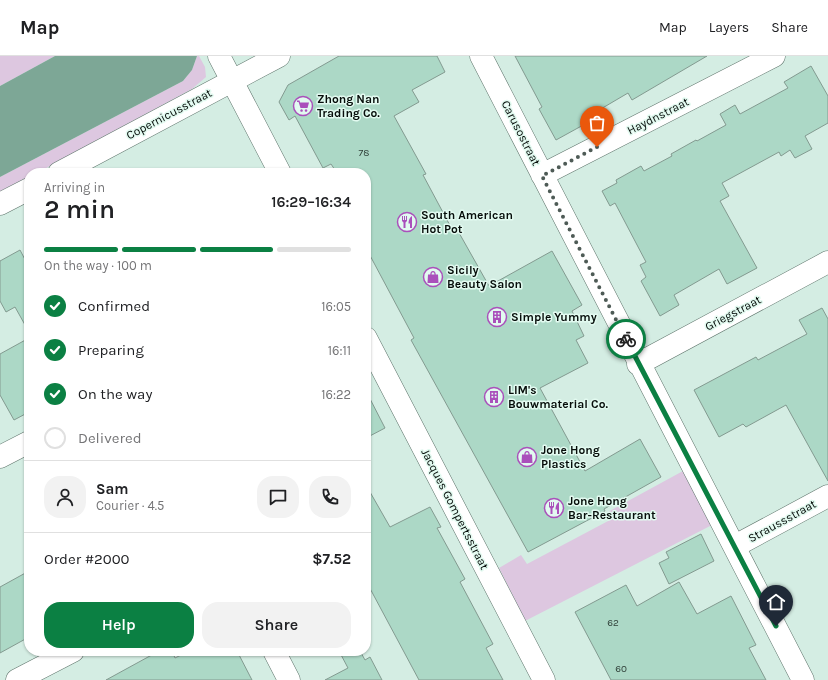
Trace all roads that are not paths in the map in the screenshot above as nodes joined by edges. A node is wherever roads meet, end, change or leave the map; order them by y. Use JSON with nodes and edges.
{"nodes":[{"id":1,"x":279,"y":56,"type":"edge"},
{"id":2,"x":481,"y":56,"type":"edge"},
{"id":3,"x":774,"y":56,"type":"edge"},
{"id":4,"x":225,"y":67,"type":"edge"},
{"id":5,"x":67,"y":168,"type":"edge"},
{"id":6,"x":277,"y":168,"type":"edge"},
{"id":7,"x":542,"y":176,"type":"junction"},
{"id":8,"x":24,"y":192,"type":"edge"},
{"id":9,"x":0,"y":204,"type":"edge"},
{"id":10,"x":828,"y":262,"type":"edge"},
{"id":11,"x":371,"y":348,"type":"edge"},
{"id":12,"x":638,"y":364,"type":"junction"},
{"id":13,"x":24,"y":445,"type":"edge"},
{"id":14,"x":0,"y":457,"type":"edge"},
{"id":15,"x":828,"y":496,"type":"edge"},
{"id":16,"x":735,"y":546,"type":"junction"},
{"id":17,"x":63,"y":656,"type":"edge"},
{"id":18,"x":277,"y":656,"type":"edge"},
{"id":19,"x":17,"y":680,"type":"edge"},
{"id":20,"x":289,"y":680,"type":"edge"},
{"id":21,"x":544,"y":680,"type":"edge"},
{"id":22,"x":803,"y":680,"type":"edge"}],
"edges":[{"from":1,"to":4,"type":"street","name":"Copernicusstraat"},
{"from":2,"to":7,"type":"street","name":"Carusostraat"},
{"from":3,"to":7,"type":"street","name":"Haydnstraat"},
{"from":4,"to":5,"type":"street","name":"Copernicusstraat"},
{"from":4,"to":6,"type":"street"},
{"from":7,"to":12,"type":"street","name":"Carusostraat"},
{"from":8,"to":9,"type":"street"},
{"from":10,"to":12,"type":"street","name":"Griegstraat"},
{"from":11,"to":21,"type":"street","name":"Jacques Gompertsstraat"},
{"from":12,"to":16,"type":"street","name":"Carusostraat"},
{"from":13,"to":14,"type":"street"},
{"from":15,"to":16,"type":"street","name":"Straussstraat"},
{"from":16,"to":22,"type":"street","name":"Carusostraat"},
{"from":17,"to":19,"type":"street"},
{"from":18,"to":20,"type":"street"}]}
